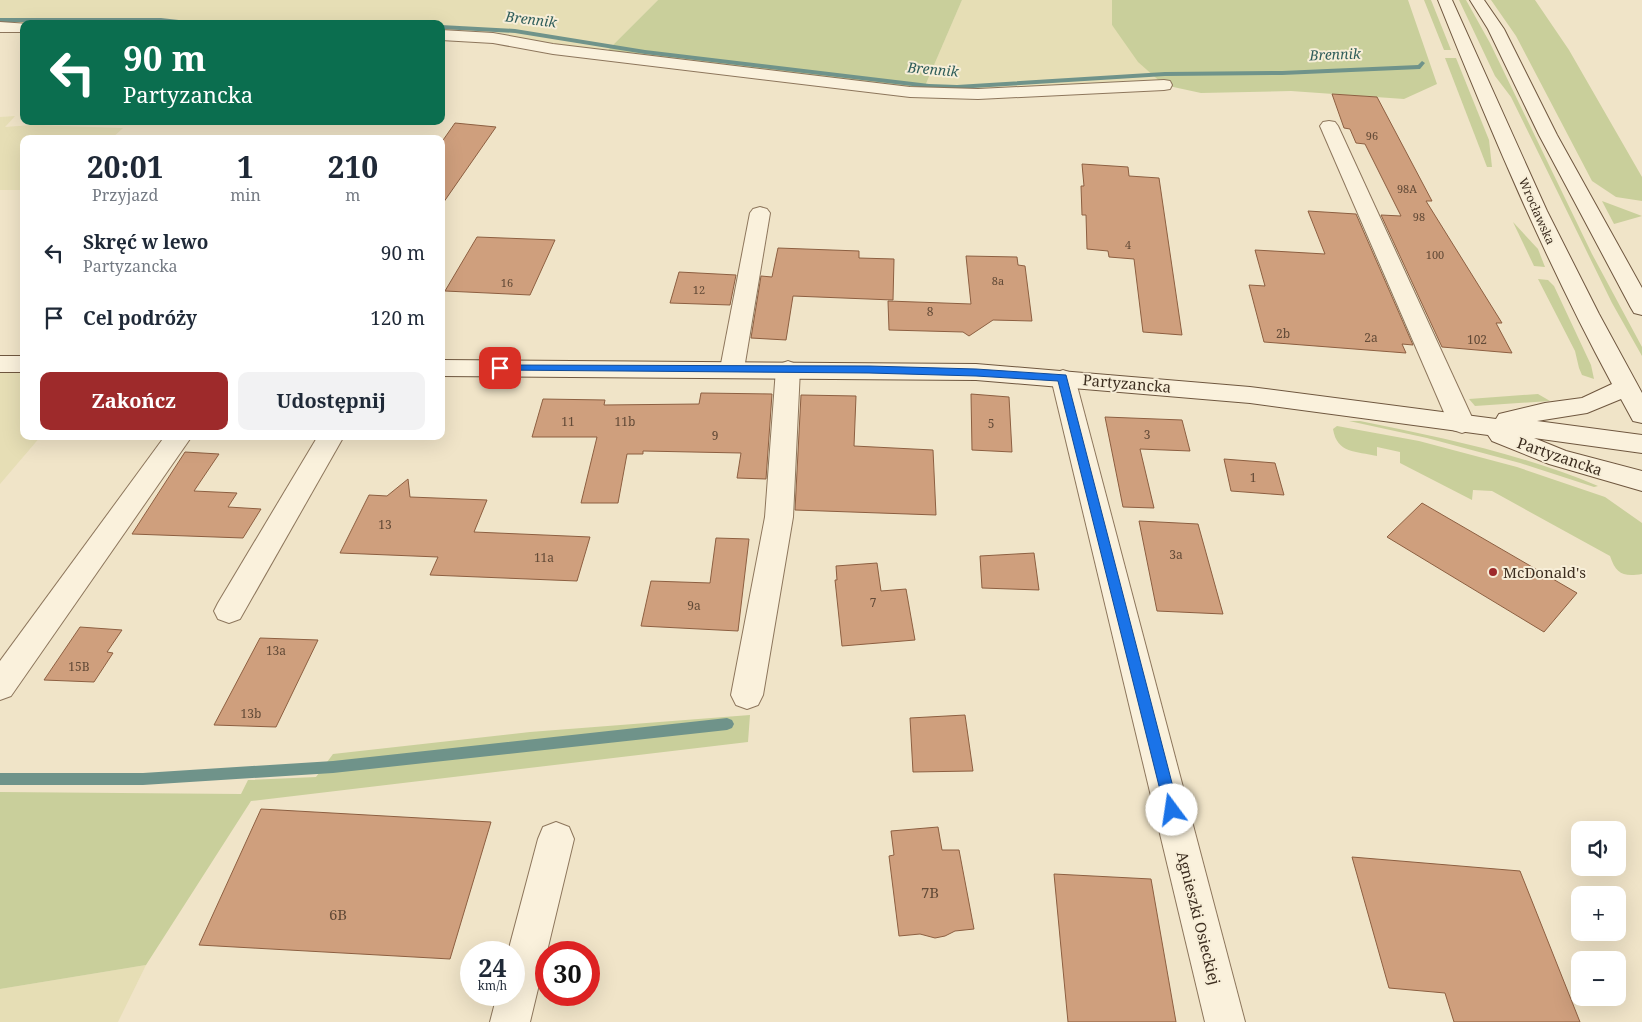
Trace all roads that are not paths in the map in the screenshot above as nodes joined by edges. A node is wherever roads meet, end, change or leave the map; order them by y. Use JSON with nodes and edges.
{"nodes":[{"id":1,"x":1445,"y":0,"type":"edge"},
{"id":2,"x":1477,"y":0,"type":"edge"},
{"id":3,"x":0,"y":27,"type":"edge"},
{"id":4,"x":20,"y":27,"type":"edge"},
{"id":5,"x":445,"y":35,"type":"edge"},
{"id":6,"x":1164,"y":85,"type":"dead end"},
{"id":7,"x":1329,"y":126,"type":"dead end"},
{"id":8,"x":760,"y":213,"type":"dead end"},
{"id":9,"x":1642,"y":308,"type":"edge"},
{"id":10,"x":0,"y":364,"type":"edge"},
{"id":11,"x":20,"y":364,"type":"edge"},
{"id":12,"x":445,"y":368,"type":"edge"},
{"id":13,"x":732,"y":369,"type":"junction"},
{"id":14,"x":788,"y":369,"type":"junction"},
{"id":15,"x":1063,"y":378,"type":"junction"},
{"id":16,"x":1626,"y":387,"type":"junction"},
{"id":17,"x":1642,"y":415,"type":"edge"},
{"id":18,"x":1471,"y":425,"type":"junction"},
{"id":19,"x":175,"y":440,"type":"edge"},
{"id":20,"x":329,"y":440,"type":"edge"},
{"id":21,"x":1642,"y":444,"type":"edge"},
{"id":22,"x":1642,"y":481,"type":"edge"},
{"id":23,"x":229,"y":611,"type":"dead end"},
{"id":24,"x":0,"y":686,"type":"edge"},
{"id":25,"x":747,"y":695,"type":"dead end"},
{"id":26,"x":556,"y":839,"type":"dead end"},
{"id":27,"x":510,"y":1022,"type":"edge"},
{"id":28,"x":1225,"y":1022,"type":"edge"}],
"edges":[{"from":1,"to":16,"type":"street","name":"Wrocławska"},
{"from":2,"to":9,"type":"street"},
{"from":3,"to":4,"type":"street"},
{"from":5,"to":6,"type":"street"},
{"from":7,"to":18,"type":"street"},
{"from":8,"to":13,"type":"street"},
{"from":10,"to":11,"type":"street"},
{"from":12,"to":13,"type":"street","name":"Partyzancka"},
{"from":13,"to":14,"type":"street","name":"Partyzancka"},
{"from":14,"to":15,"type":"street","name":"Partyzancka"},
{"from":14,"to":25,"type":"street"},
{"from":15,"to":18,"type":"street","name":"Partyzancka"},
{"from":15,"to":28,"type":"street","name":"Agnieszki Osieckiej"},
{"from":16,"to":17,"type":"street","name":"Wrocławska"},
{"from":16,"to":18,"type":"street"},
{"from":18,"to":21,"type":"street","name":"Partyzancka"},
{"from":18,"to":22,"type":"street","name":"Partyzancka"},
{"from":19,"to":24,"type":"street"},
{"from":20,"to":23,"type":"street"},
{"from":26,"to":27,"type":"street"}]}
